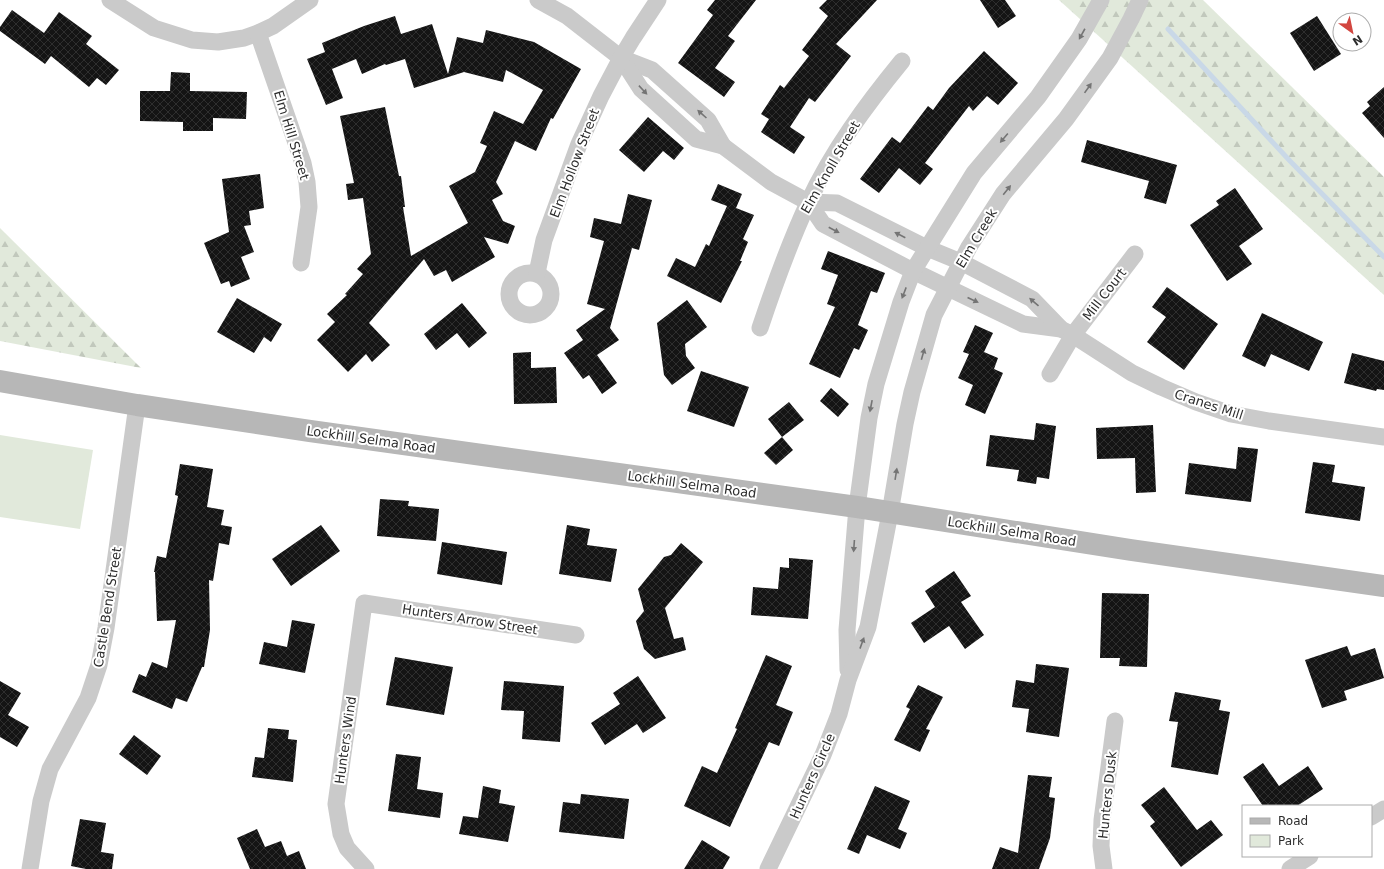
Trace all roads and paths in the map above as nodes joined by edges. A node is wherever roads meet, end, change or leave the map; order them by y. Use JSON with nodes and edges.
{"nodes":[{"id":1,"x":110,"y":0,"type":"edge"},
{"id":2,"x":310,"y":0,"type":"edge"},
{"id":3,"x":538,"y":0,"type":"edge"},
{"id":4,"x":658,"y":0,"type":"edge"},
{"id":5,"x":1101,"y":0,"type":"edge"},
{"id":6,"x":1140,"y":0,"type":"edge"},
{"id":7,"x":258,"y":33,"type":"junction"},
{"id":8,"x":621,"y":58,"type":"junction"},
{"id":9,"x":902,"y":61,"type":"dead end"},
{"id":10,"x":808,"y":202,"type":"junction"},
{"id":11,"x":927,"y":248,"type":"junction"},
{"id":12,"x":1135,"y":254,"type":"dead end"},
{"id":13,"x":960,"y":262,"type":"junction"},
{"id":14,"x":300,"y":263,"type":"dead end"},
{"id":15,"x":913,"y":271,"type":"junction"},
{"id":16,"x":537,"y":273,"type":"dead end"},
{"id":17,"x":947,"y":288,"type":"junction"},
{"id":18,"x":760,"y":328,"type":"dead end"},
{"id":19,"x":1067,"y":332,"type":"junction"},
{"id":20,"x":1050,"y":374,"type":"dead end"},
{"id":21,"x":0,"y":381,"type":"edge"},
{"id":22,"x":137,"y":405,"type":"junction"},
{"id":23,"x":1384,"y":437,"type":"edge"},
{"id":24,"x":857,"y":507,"type":"junction"},
{"id":25,"x":890,"y":512,"type":"junction"},
{"id":26,"x":1384,"y":586,"type":"edge"},
{"id":27,"x":364,"y":603,"type":"joint"},
{"id":28,"x":576,"y":635,"type":"dead end"},
{"id":29,"x":848,"y":680,"type":"junction"},
{"id":30,"x":1115,"y":720,"type":"dead end"},
{"id":31,"x":1384,"y":809,"type":"edge"},
{"id":32,"x":1372,"y":816,"type":"edge"},
{"id":33,"x":1308,"y":857,"type":"edge"},
{"id":34,"x":30,"y":869,"type":"edge"},
{"id":35,"x":366,"y":869,"type":"edge"},
{"id":36,"x":768,"y":869,"type":"edge"},
{"id":37,"x":1104,"y":869,"type":"edge"},
{"id":38,"x":1290,"y":869,"type":"edge"}],
"edges":[{"from":1,"to":7,"type":"street"},
{"from":2,"to":7,"type":"street"},
{"from":3,"to":8,"type":"street"},
{"from":4,"to":8,"type":"street","name":"Elm Hollow Street"},
{"from":5,"to":11,"type":"street","one_way":true},
{"from":13,"to":6,"type":"street","name":"Elm Creek","one_way":true},
{"from":7,"to":14,"type":"street","name":"Elm Hill Street"},
{"from":8,"to":10,"type":"street"},
{"from":8,"to":16,"type":"street","name":"Elm Hollow Street"},
{"from":9,"to":10,"type":"street","name":"Elm Knoll Street"},
{"from":11,"to":10,"type":"street","name":"Cranes Mill","one_way":true},
{"from":10,"to":15,"type":"street","name":"Cranes Mill","one_way":true},
{"from":10,"to":18,"type":"street","name":"Elm Knoll Street"},
{"from":11,"to":13,"type":"street","name":"Cranes Mill"},
{"from":11,"to":15,"type":"street"},
{"from":12,"to":19,"type":"street","name":"Mill Court"},
{"from":13,"to":17,"type":"street","name":"Elm Creek"},
{"from":19,"to":13,"type":"street","name":"Cranes Mill","one_way":true},
{"from":15,"to":17,"type":"street","name":"Cranes Mill"},
{"from":15,"to":24,"type":"street","one_way":true},
{"from":17,"to":19,"type":"street","name":"Cranes Mill","one_way":true},
{"from":25,"to":17,"type":"street","name":"Elm Creek","one_way":true},
{"from":19,"to":20,"type":"street"},
{"from":19,"to":23,"type":"street","name":"Cranes Mill"},
{"from":21,"to":22,"type":"main road","name":"Lockhill Selma Road"},
{"from":22,"to":24,"type":"main road","name":"Lockhill Selma Road"},
{"from":22,"to":34,"type":"street","name":"Castle Bend Street"},
{"from":24,"to":25,"type":"main road","name":"Lockhill Selma Road"},
{"from":24,"to":29,"type":"street","name":"Hunters Circle","one_way":true},
{"from":25,"to":26,"type":"main road","name":"Lockhill Selma Road"},
{"from":29,"to":25,"type":"street","name":"Hunters Circle","one_way":true},
{"from":27,"to":28,"type":"street","name":"Hunters Arrow Street"},
{"from":27,"to":35,"type":"street","name":"Hunters Wind"},
{"from":29,"to":36,"type":"street","name":"Hunters Circle"},
{"from":30,"to":37,"type":"street","name":"Hunters Dusk"},
{"from":31,"to":32,"type":"street"},
{"from":33,"to":38,"type":"street"}]}
